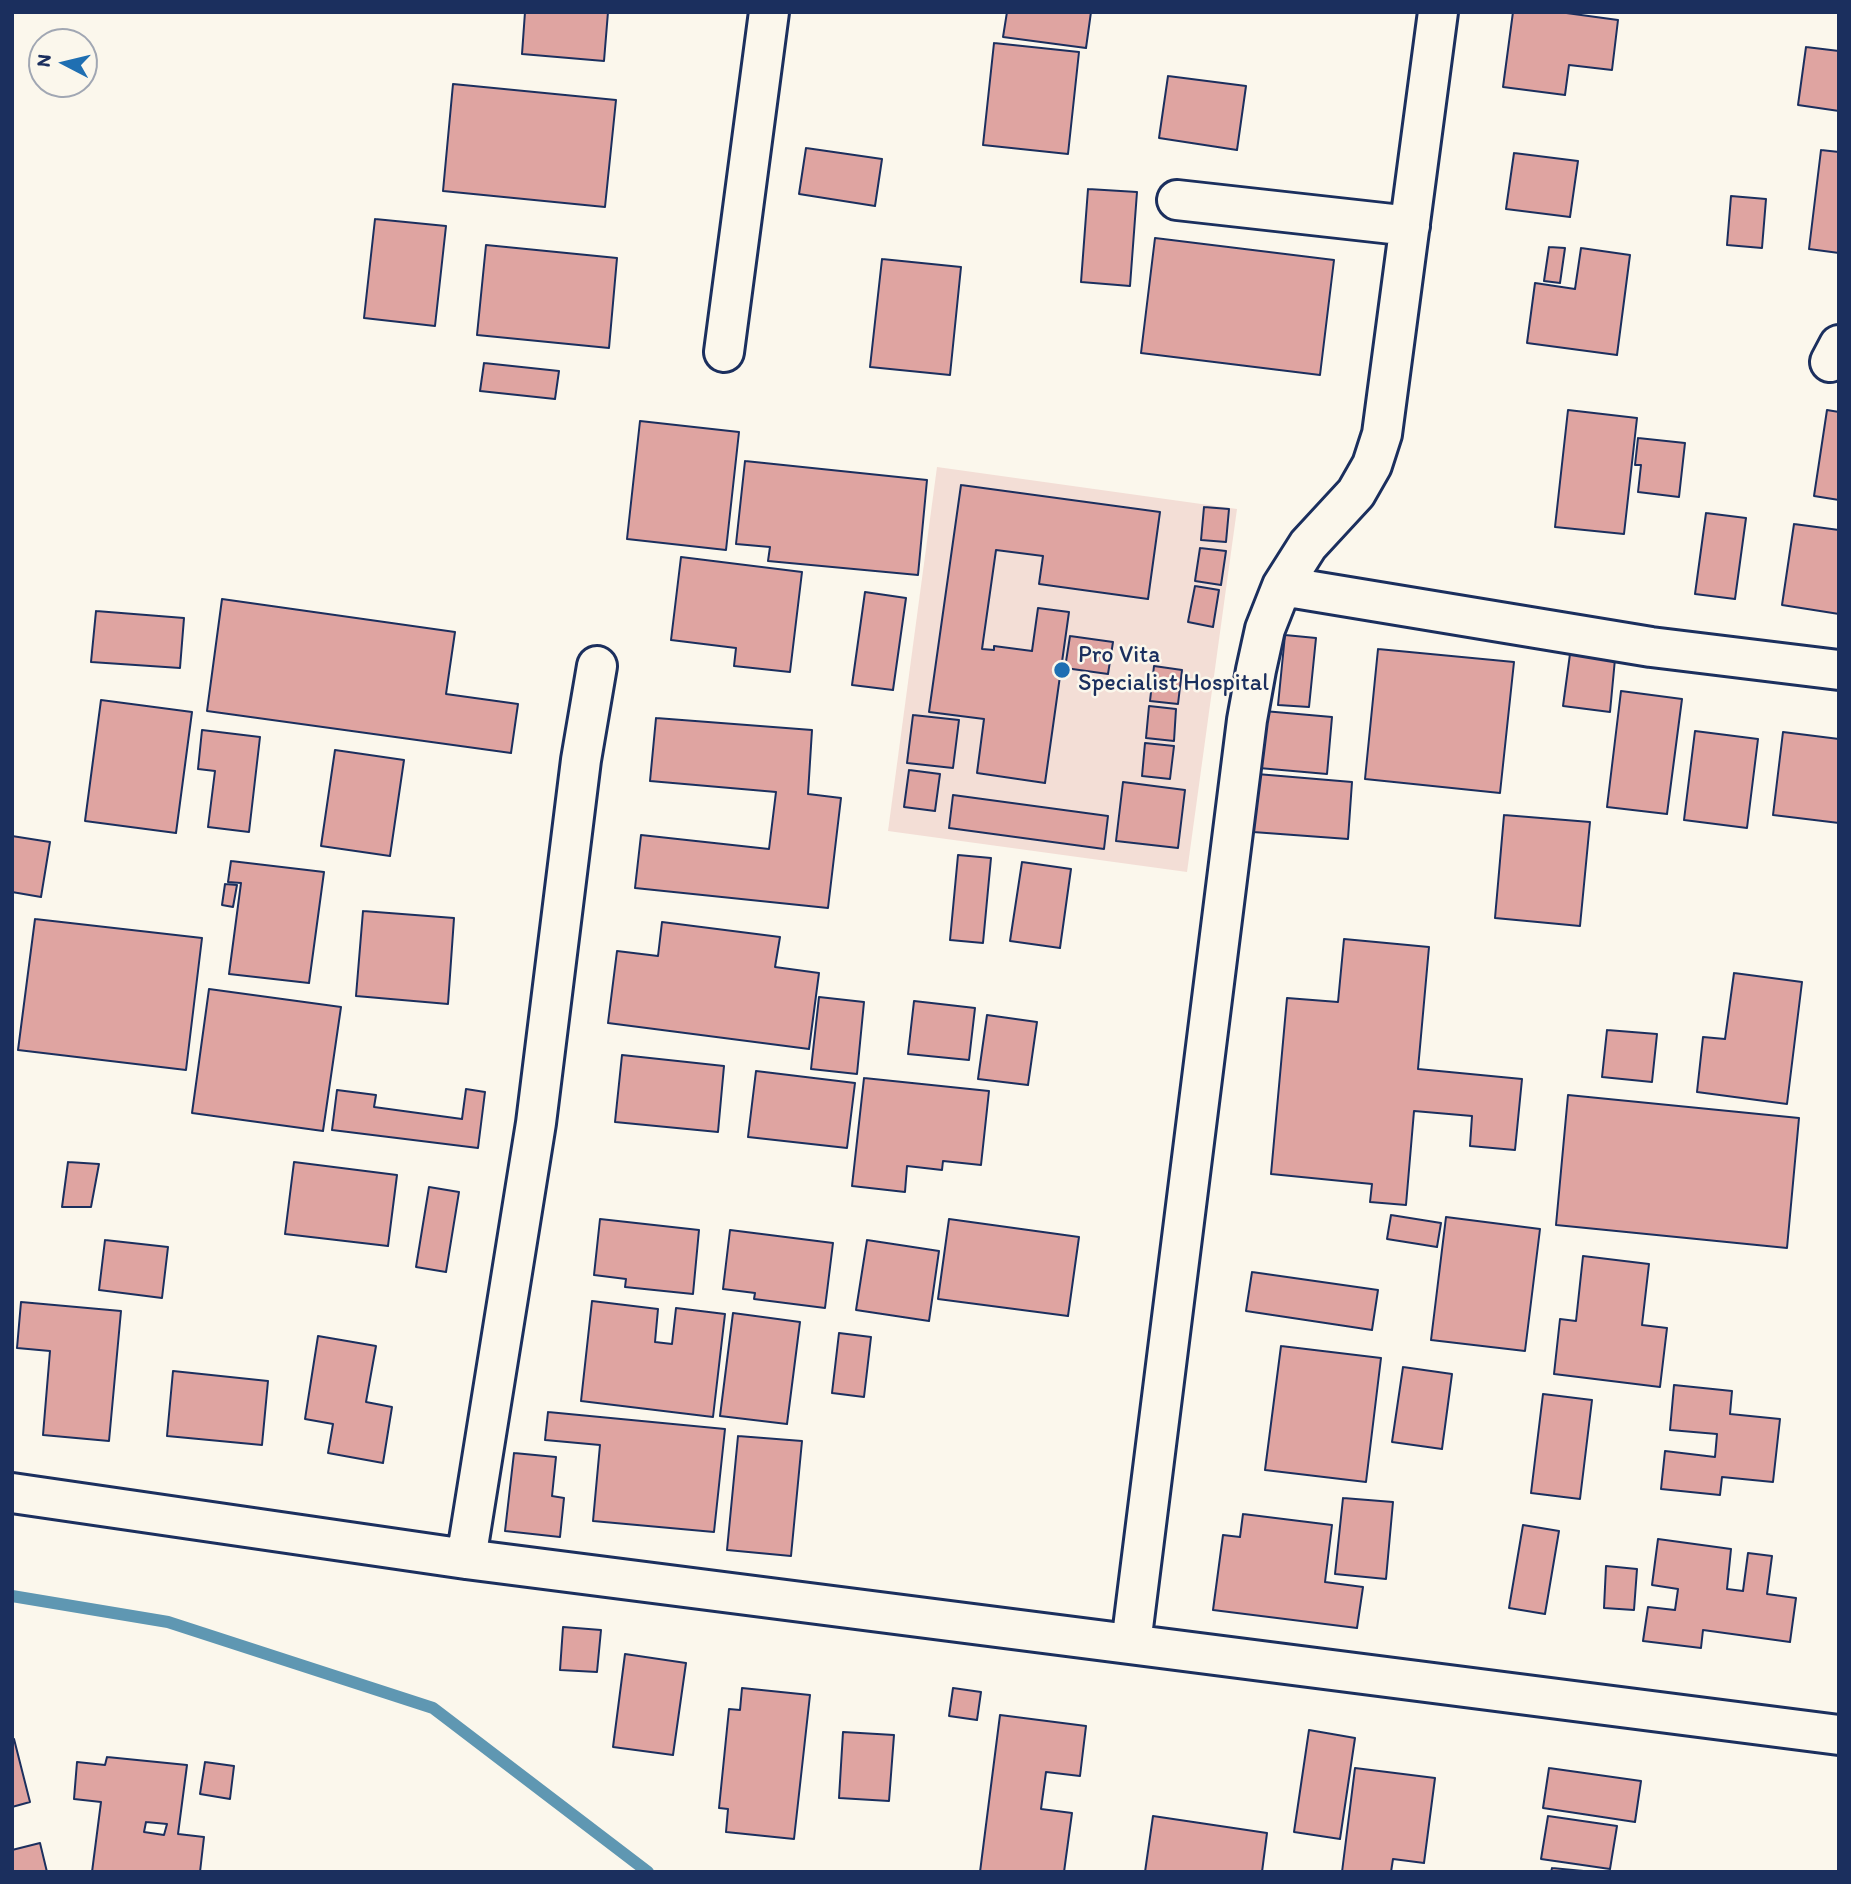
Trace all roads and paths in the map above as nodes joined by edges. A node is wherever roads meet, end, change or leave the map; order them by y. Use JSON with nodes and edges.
{"nodes":[{"id":1,"x":769,"y":12,"type":"edge"},
{"id":2,"x":1438,"y":12,"type":"edge"},
{"id":3,"x":1177,"y":200,"type":"dead end"},
{"id":4,"x":1410,"y":226,"type":"junction"},
{"id":5,"x":724,"y":352,"type":"dead end"},
{"id":6,"x":1282,"y":586,"type":"junction"},
{"id":7,"x":597,"y":666,"type":"dead end"},
{"id":8,"x":1839,"y":670,"type":"edge"},
{"id":9,"x":12,"y":1493,"type":"edge"},
{"id":10,"x":466,"y":1559,"type":"junction"},
{"id":11,"x":1130,"y":1643,"type":"junction"},
{"id":12,"x":1839,"y":1735,"type":"edge"}],
"edges":[{"from":1,"to":5,"type":"street"},
{"from":2,"to":4,"type":"street"},
{"from":3,"to":4,"type":"street"},
{"from":4,"to":6,"type":"street"},
{"from":6,"to":8,"type":"street"},
{"from":6,"to":11,"type":"street"},
{"from":7,"to":10,"type":"street"},
{"from":9,"to":10,"type":"street"},
{"from":10,"to":11,"type":"street"},
{"from":11,"to":12,"type":"street"}]}
